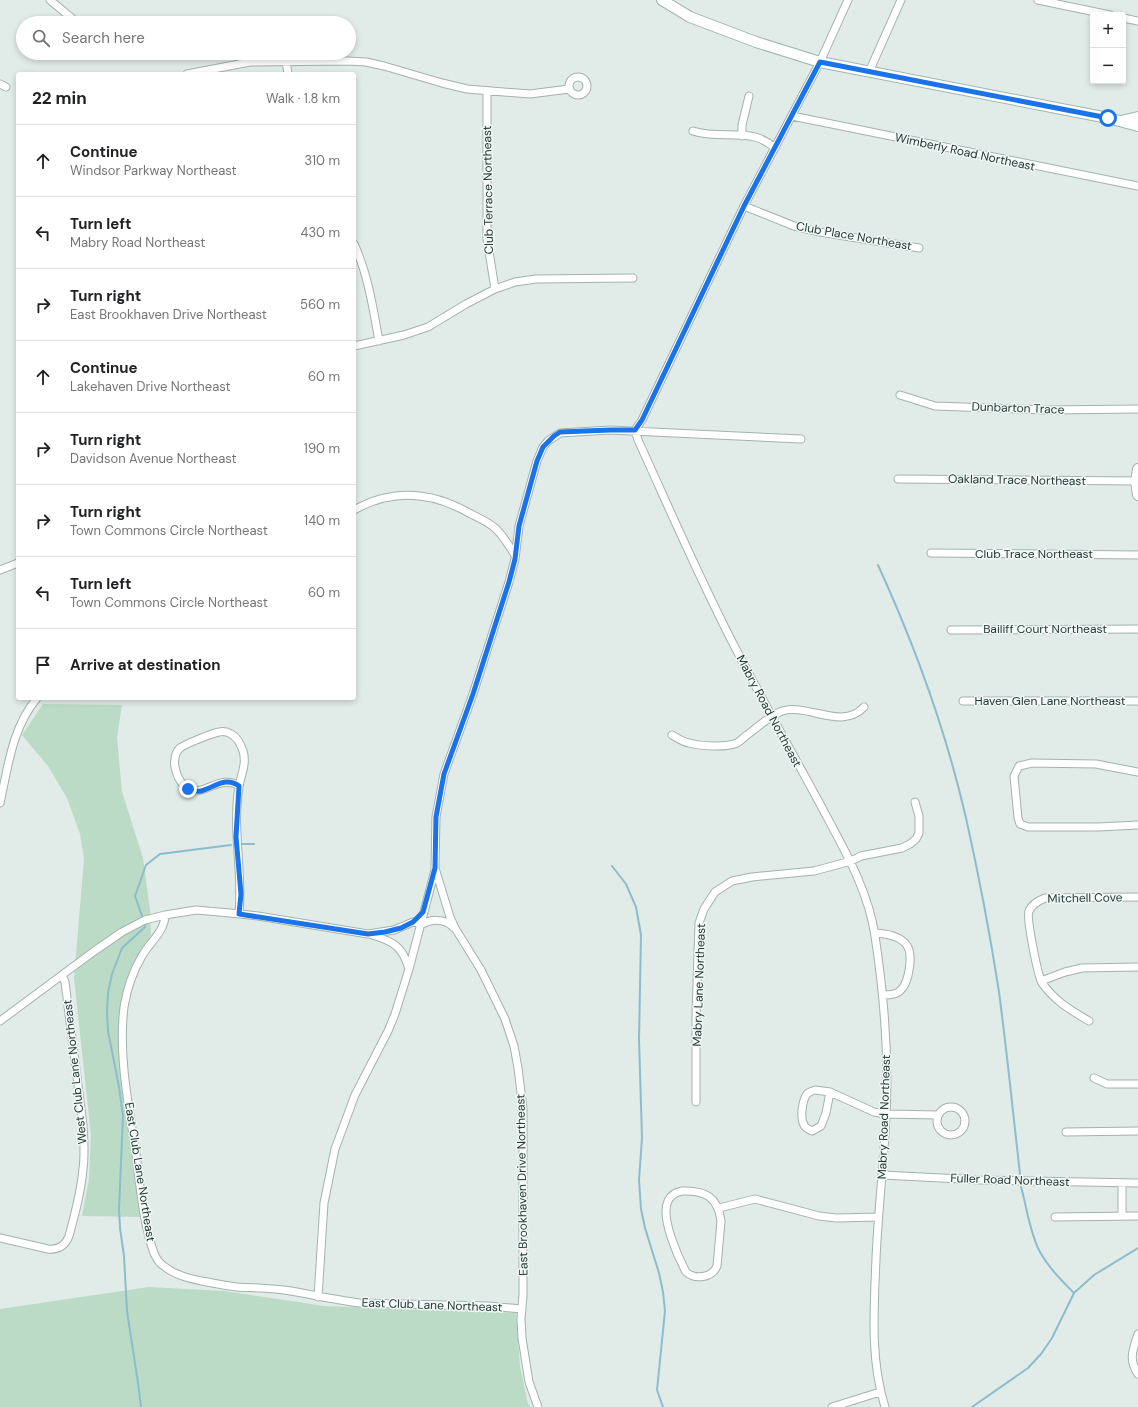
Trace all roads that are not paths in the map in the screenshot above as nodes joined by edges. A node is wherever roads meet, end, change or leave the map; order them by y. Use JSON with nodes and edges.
{"nodes":[{"id":1,"x":50,"y":0,"type":"edge"},
{"id":2,"x":662,"y":0,"type":"edge"},
{"id":3,"x":848,"y":0,"type":"edge"},
{"id":4,"x":901,"y":0,"type":"edge"},
{"id":5,"x":1038,"y":0,"type":"edge"},
{"id":6,"x":1096,"y":12,"type":"edge"},
{"id":7,"x":69,"y":16,"type":"edge"},
{"id":8,"x":1126,"y":19,"type":"edge"},
{"id":9,"x":1138,"y":21,"type":"edge"},
{"id":10,"x":286,"y":61,"type":"junction"},
{"id":11,"x":820,"y":62,"type":"junction"},
{"id":12,"x":196,"y":72,"type":"edge"},
{"id":13,"x":288,"y":72,"type":"edge"},
{"id":14,"x":869,"y":72,"type":"junction"},
{"id":15,"x":569,"y":89,"type":"dead end"},
{"id":16,"x":487,"y":92,"type":"junction"},
{"id":17,"x":749,"y":96,"type":"dead end"},
{"id":18,"x":792,"y":116,"type":"junction"},
{"id":19,"x":1138,"y":117,"type":"edge"},
{"id":20,"x":1121,"y":121,"type":"junction"},
{"id":21,"x":1138,"y":126,"type":"edge"},
{"id":22,"x":693,"y":131,"type":"dead end"},
{"id":23,"x":742,"y":136,"type":"junction"},
{"id":24,"x":775,"y":148,"type":"junction"},
{"id":25,"x":1138,"y":186,"type":"edge"},
{"id":26,"x":744,"y":206,"type":"junction"},
{"id":27,"x":919,"y":248,"type":"dead end"},
{"id":28,"x":356,"y":249,"type":"edge"},
{"id":29,"x":633,"y":278,"type":"dead end"},
{"id":30,"x":494,"y":289,"type":"junction"},
{"id":31,"x":379,"y":341,"type":"junction"},
{"id":32,"x":356,"y":346,"type":"edge"},
{"id":33,"x":900,"y":395,"type":"dead end"},
{"id":34,"x":1138,"y":409,"type":"edge"},
{"id":35,"x":638,"y":430,"type":"junction"},
{"id":36,"x":800,"y":439,"type":"dead end"},
{"id":37,"x":1138,"y":469,"type":"edge"},
{"id":38,"x":898,"y":479,"type":"dead end"},
{"id":39,"x":1136,"y":481,"type":"junction"},
{"id":40,"x":1138,"y":495,"type":"edge"},
{"id":41,"x":356,"y":509,"type":"edge"},
{"id":42,"x":515,"y":554,"type":"junction"},
{"id":43,"x":931,"y":554,"type":"dead end"},
{"id":44,"x":1138,"y":555,"type":"edge"},
{"id":45,"x":16,"y":564,"type":"edge"},
{"id":46,"x":0,"y":570,"type":"edge"},
{"id":47,"x":1138,"y":629,"type":"edge"},
{"id":48,"x":951,"y":630,"type":"dead end"},
{"id":49,"x":35,"y":700,"type":"edge"},
{"id":50,"x":963,"y":701,"type":"dead end"},
{"id":51,"x":1138,"y":701,"type":"edge"},
{"id":52,"x":864,"y":707,"type":"dead end"},
{"id":53,"x":772,"y":716,"type":"junction"},
{"id":54,"x":672,"y":735,"type":"dead end"},
{"id":55,"x":1138,"y":772,"type":"edge"},
{"id":56,"x":239,"y":786,"type":"junction"},
{"id":57,"x":915,"y":802,"type":"dead end"},
{"id":58,"x":0,"y":803,"type":"edge"},
{"id":59,"x":1138,"y":825,"type":"edge"},
{"id":60,"x":916,"y":839,"type":"junction"},
{"id":61,"x":923,"y":843,"type":"dead end"},
{"id":62,"x":851,"y":860,"type":"junction"},
{"id":63,"x":435,"y":868,"type":"junction"},
{"id":64,"x":1138,"y":897,"type":"edge"},
{"id":65,"x":423,"y":912,"type":"junction"},
{"id":66,"x":165,"y":914,"type":"junction"},
{"id":67,"x":239,"y":914,"type":"junction"},
{"id":68,"x":413,"y":922,"type":"junction"},
{"id":69,"x":421,"y":925,"type":"junction"},
{"id":70,"x":455,"y":928,"type":"junction"},
{"id":71,"x":875,"y":933,"type":"junction"},
{"id":72,"x":368,"y":934,"type":"junction"},
{"id":73,"x":1138,"y":968,"type":"edge"},
{"id":74,"x":409,"y":969,"type":"junction"},
{"id":75,"x":62,"y":975,"type":"junction"},
{"id":76,"x":1041,"y":981,"type":"junction"},
{"id":77,"x":883,"y":995,"type":"junction"},
{"id":78,"x":0,"y":1021,"type":"edge"},
{"id":79,"x":1089,"y":1021,"type":"dead end"},
{"id":80,"x":1094,"y":1078,"type":"dead end"},
{"id":81,"x":1138,"y":1084,"type":"edge"},
{"id":82,"x":830,"y":1092,"type":"junction"},
{"id":83,"x":696,"y":1102,"type":"dead end"},
{"id":84,"x":886,"y":1114,"type":"junction"},
{"id":85,"x":938,"y":1115,"type":"dead end"},
{"id":86,"x":1138,"y":1131,"type":"edge"},
{"id":87,"x":1066,"y":1132,"type":"dead end"},
{"id":88,"x":882,"y":1175,"type":"junction"},
{"id":89,"x":1122,"y":1183,"type":"junction"},
{"id":90,"x":1138,"y":1183,"type":"edge"},
{"id":91,"x":719,"y":1208,"type":"junction"},
{"id":92,"x":1122,"y":1216,"type":"junction"},
{"id":93,"x":1138,"y":1216,"type":"edge"},
{"id":94,"x":878,"y":1217,"type":"junction"},
{"id":95,"x":1055,"y":1217,"type":"dead end"},
{"id":96,"x":0,"y":1238,"type":"edge"},
{"id":97,"x":318,"y":1297,"type":"junction"},
{"id":98,"x":522,"y":1309,"type":"junction"},
{"id":99,"x":1138,"y":1334,"type":"edge"},
{"id":100,"x":1138,"y":1374,"type":"edge"},
{"id":101,"x":880,"y":1392,"type":"junction"},
{"id":102,"x":538,"y":1407,"type":"edge"},
{"id":103,"x":832,"y":1407,"type":"edge"},
{"id":104,"x":885,"y":1407,"type":"edge"}],
"edges":[{"from":1,"to":7,"type":"street"},
{"from":2,"to":11,"type":"street"},
{"from":3,"to":11,"type":"street"},
{"from":4,"to":14,"type":"street"},
{"from":5,"to":6,"type":"street"},
{"from":8,"to":9,"type":"street"},
{"from":10,"to":12,"type":"street"},
{"from":10,"to":13,"type":"street"},
{"from":10,"to":16,"type":"street"},
{"from":11,"to":14,"type":"street"},
{"from":11,"to":18,"type":"street"},
{"from":14,"to":20,"type":"street"},
{"from":15,"to":16,"type":"street"},
{"from":16,"to":30,"type":"street","name":"Club Terrace Northeast"},
{"from":17,"to":23,"type":"street"},
{"from":18,"to":24,"type":"street"},
{"from":18,"to":25,"type":"street","name":"Wimberly Road Northeast"},
{"from":19,"to":20,"type":"street"},
{"from":20,"to":21,"type":"street"},
{"from":22,"to":23,"type":"street"},
{"from":23,"to":24,"type":"street"},
{"from":24,"to":26,"type":"street"},
{"from":26,"to":27,"type":"street","name":"Club Place Northeast"},
{"from":26,"to":35,"type":"street"},
{"from":28,"to":31,"type":"street"},
{"from":29,"to":30,"type":"street"},
{"from":30,"to":31,"type":"street"},
{"from":31,"to":32,"type":"street"},
{"from":33,"to":34,"type":"street","name":"Dunbarton Trace"},
{"from":35,"to":36,"type":"street","name":"East Brookhaven Drive Northeast"},
{"from":35,"to":42,"type":"street","name":"East Brookhaven Drive Northeast"},
{"from":35,"to":53,"type":"street","name":"Mabry Road Northeast"},
{"from":37,"to":39,"type":"street"},
{"from":38,"to":39,"type":"street","name":"Oakland Trace Northeast"},
{"from":39,"to":40,"type":"street"},
{"from":41,"to":42,"type":"street"},
{"from":42,"to":63,"type":"street","name":"East Brookhaven Drive Northeast"},
{"from":43,"to":44,"type":"street","name":"Club Trace Northeast"},
{"from":45,"to":46,"type":"street"},
{"from":47,"to":48,"type":"street","name":"Bailiff Court Northeast"},
{"from":49,"to":58,"type":"street"},
{"from":50,"to":51,"type":"street","name":"Haven Glen Lane Northeast"},
{"from":52,"to":53,"type":"street"},
{"from":53,"to":54,"type":"street"},
{"from":53,"to":62,"type":"street","name":"Mabry Road Northeast"},
{"from":55,"to":59,"type":"street"},
{"from":56,"to":56,"type":"street"},
{"from":56,"to":67,"type":"street"},
{"from":57,"to":60,"type":"street"},
{"from":60,"to":61,"type":"street"},
{"from":60,"to":62,"type":"street","name":"Mabry Lane Northeast"},
{"from":62,"to":71,"type":"street","name":"Mabry Road Northeast"},
{"from":62,"to":83,"type":"street","name":"Mabry Lane Northeast"},
{"from":63,"to":65,"type":"street"},
{"from":63,"to":70,"type":"street","name":"East Brookhaven Drive Northeast"},
{"from":64,"to":76,"type":"street","name":"Mitchell Cove"},
{"from":65,"to":68,"type":"street"},
{"from":65,"to":69,"type":"street"},
{"from":66,"to":67,"type":"street"},
{"from":66,"to":75,"type":"street"},
{"from":66,"to":97,"type":"street","name":"East Club Lane Northeast"},
{"from":67,"to":72,"type":"street"},
{"from":68,"to":69,"type":"street"},
{"from":68,"to":72,"type":"street"},
{"from":69,"to":70,"type":"street"},
{"from":69,"to":74,"type":"street"},
{"from":70,"to":98,"type":"street","name":"East Brookhaven Drive Northeast"},
{"from":71,"to":77,"type":"street","name":"Mabry Road Northeast"},
{"from":71,"to":77,"type":"street"},
{"from":72,"to":74,"type":"street"},
{"from":73,"to":76,"type":"street"},
{"from":74,"to":97,"type":"street"},
{"from":75,"to":78,"type":"street"},
{"from":75,"to":96,"type":"street","name":"West Club Lane Northeast"},
{"from":76,"to":79,"type":"street","name":"Mitchell Cove"},
{"from":77,"to":84,"type":"street","name":"Mabry Road Northeast"},
{"from":80,"to":81,"type":"street"},
{"from":82,"to":82,"type":"street"},
{"from":82,"to":84,"type":"street"},
{"from":84,"to":85,"type":"street"},
{"from":84,"to":88,"type":"street","name":"Mabry Road Northeast"},
{"from":86,"to":87,"type":"street"},
{"from":88,"to":89,"type":"street","name":"Fuller Road Northeast"},
{"from":88,"to":94,"type":"street","name":"Mabry Road Northeast"},
{"from":89,"to":90,"type":"street","name":"Fuller Road Northeast"},
{"from":89,"to":92,"type":"street"},
{"from":91,"to":91,"type":"street"},
{"from":91,"to":94,"type":"street"},
{"from":92,"to":93,"type":"street"},
{"from":92,"to":95,"type":"street"},
{"from":94,"to":101,"type":"street","name":"Mabry Road Northeast"},
{"from":97,"to":98,"type":"street","name":"East Club Lane Northeast"},
{"from":98,"to":102,"type":"street","name":"East Brookhaven Drive Northeast"},
{"from":99,"to":100,"type":"street"},
{"from":101,"to":103,"type":"street"},
{"from":101,"to":104,"type":"street","name":"Mabry Road Northeast"}]}
